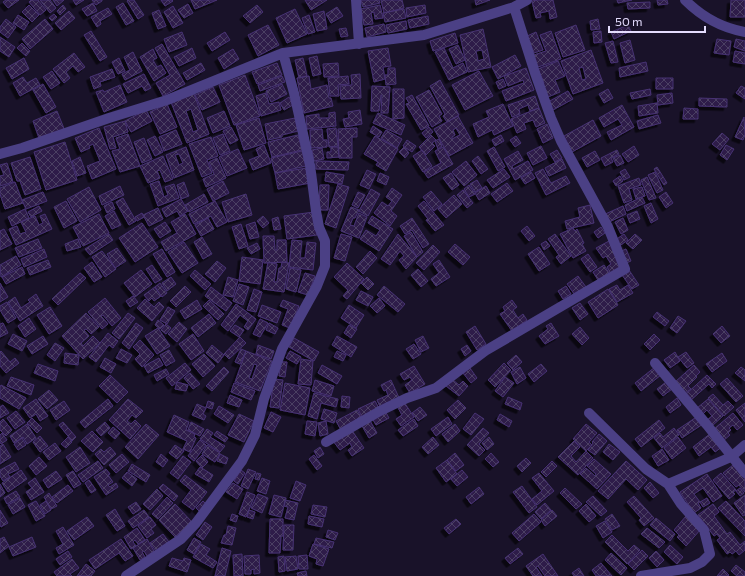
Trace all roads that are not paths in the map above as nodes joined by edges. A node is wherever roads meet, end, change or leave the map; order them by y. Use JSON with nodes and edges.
{"nodes":[{"id":1,"x":356,"y":0,"type":"edge"},
{"id":2,"x":527,"y":0,"type":"edge"},
{"id":3,"x":684,"y":0,"type":"edge"},
{"id":4,"x":514,"y":7,"type":"junction"},
{"id":5,"x":745,"y":32,"type":"edge"},
{"id":6,"x":359,"y":44,"type":"junction"},
{"id":7,"x":283,"y":52,"type":"junction"},
{"id":8,"x":0,"y":154,"type":"edge"},
{"id":9,"x":655,"y":363,"type":"dead end"},
{"id":10,"x":589,"y":413,"type":"dead end"},
{"id":11,"x":326,"y":442,"type":"dead end"},
{"id":12,"x":745,"y":445,"type":"edge"},
{"id":13,"x":731,"y":457,"type":"junction"},
{"id":14,"x":745,"y":473,"type":"edge"},
{"id":15,"x":668,"y":484,"type":"junction"},
{"id":16,"x":126,"y":576,"type":"edge"},
{"id":17,"x":641,"y":576,"type":"edge"}],
"edges":[{"from":1,"to":6,"type":"street"},
{"from":2,"to":4,"type":"street"},
{"from":3,"to":5,"type":"street"},
{"from":4,"to":6,"type":"street"},
{"from":4,"to":11,"type":"street"},
{"from":6,"to":7,"type":"street"},
{"from":7,"to":8,"type":"street"},
{"from":7,"to":16,"type":"street"},
{"from":9,"to":13,"type":"street"},
{"from":10,"to":15,"type":"street"},
{"from":12,"to":13,"type":"street"},
{"from":13,"to":14,"type":"street"},
{"from":13,"to":15,"type":"street"},
{"from":15,"to":17,"type":"street"}]}
